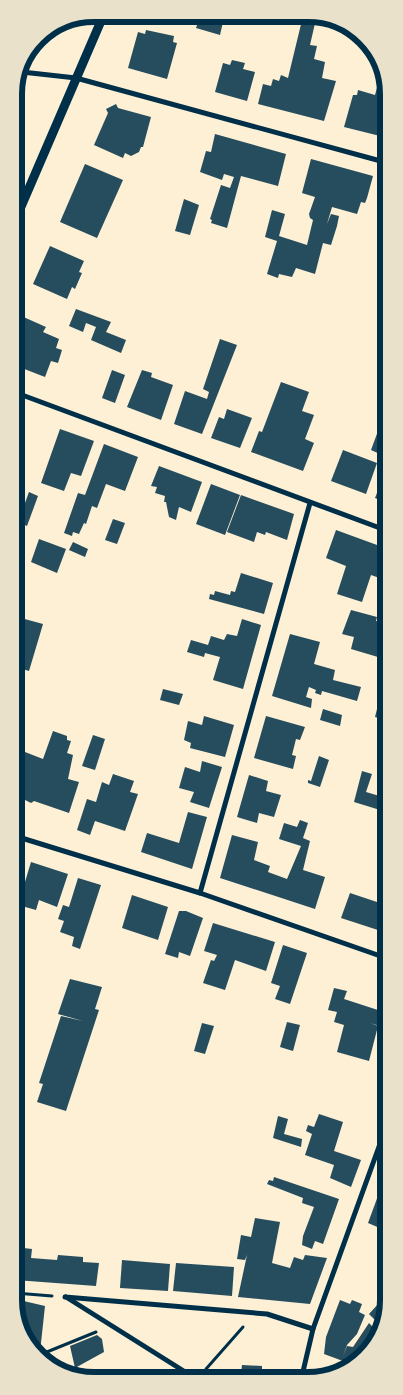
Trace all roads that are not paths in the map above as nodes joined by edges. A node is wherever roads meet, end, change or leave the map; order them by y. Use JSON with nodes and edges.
{"nodes":[{"id":1,"x":100,"y":22,"type":"edge"},
{"id":2,"x":26,"y":72,"type":"edge"},
{"id":3,"x":76,"y":78,"type":"junction"},
{"id":4,"x":380,"y":161,"type":"edge"},
{"id":5,"x":23,"y":202,"type":"edge"},
{"id":6,"x":23,"y":395,"type":"edge"},
{"id":7,"x":310,"y":503,"type":"junction"},
{"id":8,"x":380,"y":528,"type":"edge"},
{"id":9,"x":23,"y":838,"type":"edge"},
{"id":10,"x":200,"y":893,"type":"junction"},
{"id":11,"x":380,"y":956,"type":"edge"},
{"id":12,"x":380,"y":1144,"type":"edge"},
{"id":13,"x":313,"y":1329,"type":"junction"},
{"id":14,"x":178,"y":1368,"type":"junction"},
{"id":15,"x":178,"y":1372,"type":"edge"},
{"id":16,"x":185,"y":1372,"type":"edge"},
{"id":17,"x":303,"y":1372,"type":"edge"}],
"edges":[{"from":1,"to":3,"type":"street"},
{"from":2,"to":3,"type":"street"},
{"from":3,"to":4,"type":"street"},
{"from":3,"to":5,"type":"street"},
{"from":6,"to":7,"type":"street"},
{"from":7,"to":8,"type":"street"},
{"from":7,"to":10,"type":"street"},
{"from":9,"to":10,"type":"street"},
{"from":10,"to":11,"type":"street"},
{"from":12,"to":13,"type":"street"},
{"from":13,"to":14,"type":"street"},
{"from":13,"to":17,"type":"street"},
{"from":14,"to":15,"type":"lane"},
{"from":14,"to":16,"type":"street"}]}
